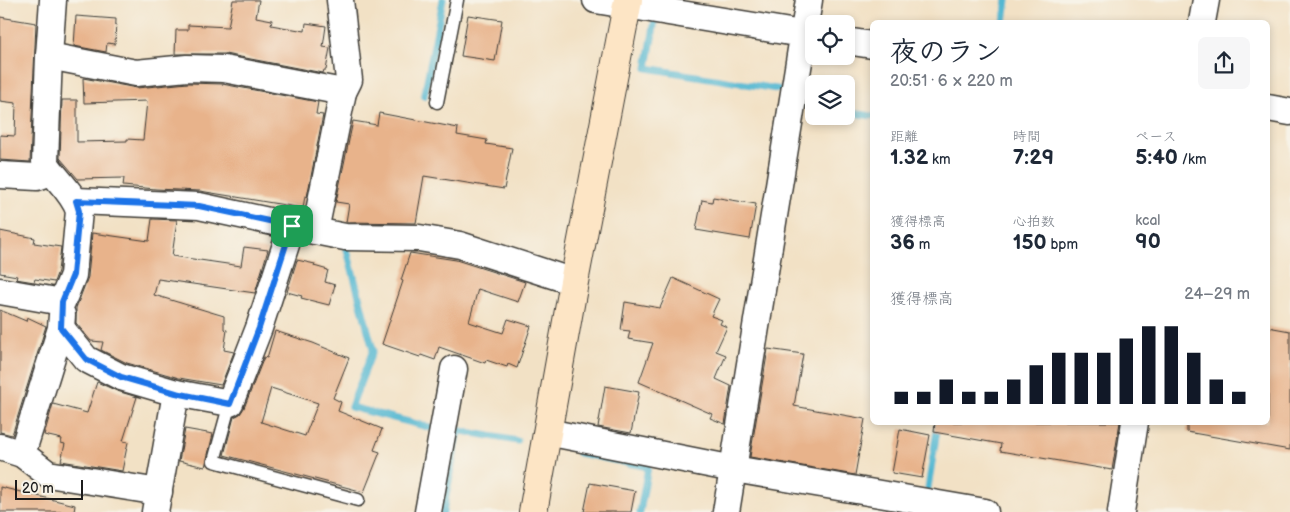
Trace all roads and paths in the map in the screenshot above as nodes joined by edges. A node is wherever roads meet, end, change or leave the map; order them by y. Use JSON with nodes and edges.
{"nodes":[{"id":1,"x":53,"y":0,"type":"edge"},
{"id":2,"x":340,"y":0,"type":"edge"},
{"id":3,"x":457,"y":0,"type":"edge"},
{"id":4,"x":596,"y":0,"type":"edge"},
{"id":5,"x":809,"y":0,"type":"edge"},
{"id":6,"x":1206,"y":0,"type":"edge"},
{"id":7,"x":627,"y":3,"type":"edge"},
{"id":8,"x":809,"y":15,"type":"edge"},
{"id":9,"x":1202,"y":20,"type":"edge"},
{"id":10,"x":805,"y":34,"type":"edge"},
{"id":11,"x":855,"y":42,"type":"edge"},
{"id":12,"x":870,"y":45,"type":"edge"},
{"id":13,"x":805,"y":53,"type":"edge"},
{"id":14,"x":49,"y":56,"type":"junction"},
{"id":15,"x":342,"y":92,"type":"junction"},
{"id":16,"x":437,"y":102,"type":"dead end"},
{"id":17,"x":1270,"y":108,"type":"edge"},
{"id":18,"x":1290,"y":112,"type":"edge"},
{"id":19,"x":51,"y":172,"type":"junction"},
{"id":20,"x":0,"y":174,"type":"edge"},
{"id":21,"x":76,"y":201,"type":"junction"},
{"id":22,"x":304,"y":229,"type":"junction"},
{"id":23,"x":574,"y":282,"type":"junction"},
{"id":24,"x":0,"y":291,"type":"edge"},
{"id":25,"x":62,"y":302,"type":"junction"},
{"id":26,"x":61,"y":328,"type":"junction"},
{"id":27,"x":454,"y":369,"type":"dead end"},
{"id":28,"x":176,"y":393,"type":"junction"},
{"id":29,"x":230,"y":404,"type":"junction"},
{"id":30,"x":1136,"y":425,"type":"edge"},
{"id":31,"x":547,"y":432,"type":"junction"},
{"id":32,"x":11,"y":451,"type":"edge"},
{"id":33,"x":734,"y":469,"type":"junction"},
{"id":34,"x":358,"y":500,"type":"dead end"},
{"id":35,"x":157,"y":502,"type":"edge"},
{"id":36,"x":428,"y":512,"type":"edge"},
{"id":37,"x":533,"y":512,"type":"edge"},
{"id":38,"x":726,"y":512,"type":"edge"},
{"id":39,"x":985,"y":512,"type":"edge"},
{"id":40,"x":1121,"y":512,"type":"edge"}],
"edges":[{"from":1,"to":14,"type":"street"},
{"from":2,"to":15,"type":"street"},
{"from":3,"to":16,"type":"lane"},
{"from":4,"to":7,"type":"street"},
{"from":5,"to":8,"type":"street"},
{"from":6,"to":9,"type":"street"},
{"from":7,"to":10,"type":"street"},
{"from":7,"to":23,"type":"street"},
{"from":11,"to":12,"type":"street"},
{"from":13,"to":33,"type":"street"},
{"from":14,"to":15,"type":"street"},
{"from":14,"to":19,"type":"street"},
{"from":15,"to":22,"type":"street"},
{"from":17,"to":18,"type":"street"},
{"from":19,"to":20,"type":"street"},
{"from":19,"to":21,"type":"street"},
{"from":21,"to":22,"type":"street"},
{"from":21,"to":25,"type":"street"},
{"from":22,"to":23,"type":"street"},
{"from":22,"to":29,"type":"street"},
{"from":23,"to":31,"type":"street"},
{"from":24,"to":25,"type":"street"},
{"from":25,"to":26,"type":"street"},
{"from":26,"to":28,"type":"street"},
{"from":26,"to":32,"type":"street"},
{"from":27,"to":36,"type":"street"},
{"from":28,"to":29,"type":"street"},
{"from":28,"to":35,"type":"street"},
{"from":29,"to":34,"type":"lane"},
{"from":30,"to":40,"type":"street"},
{"from":31,"to":33,"type":"street"},
{"from":31,"to":37,"type":"street"},
{"from":32,"to":35,"type":"street"},
{"from":33,"to":38,"type":"street"},
{"from":33,"to":39,"type":"street"}]}
